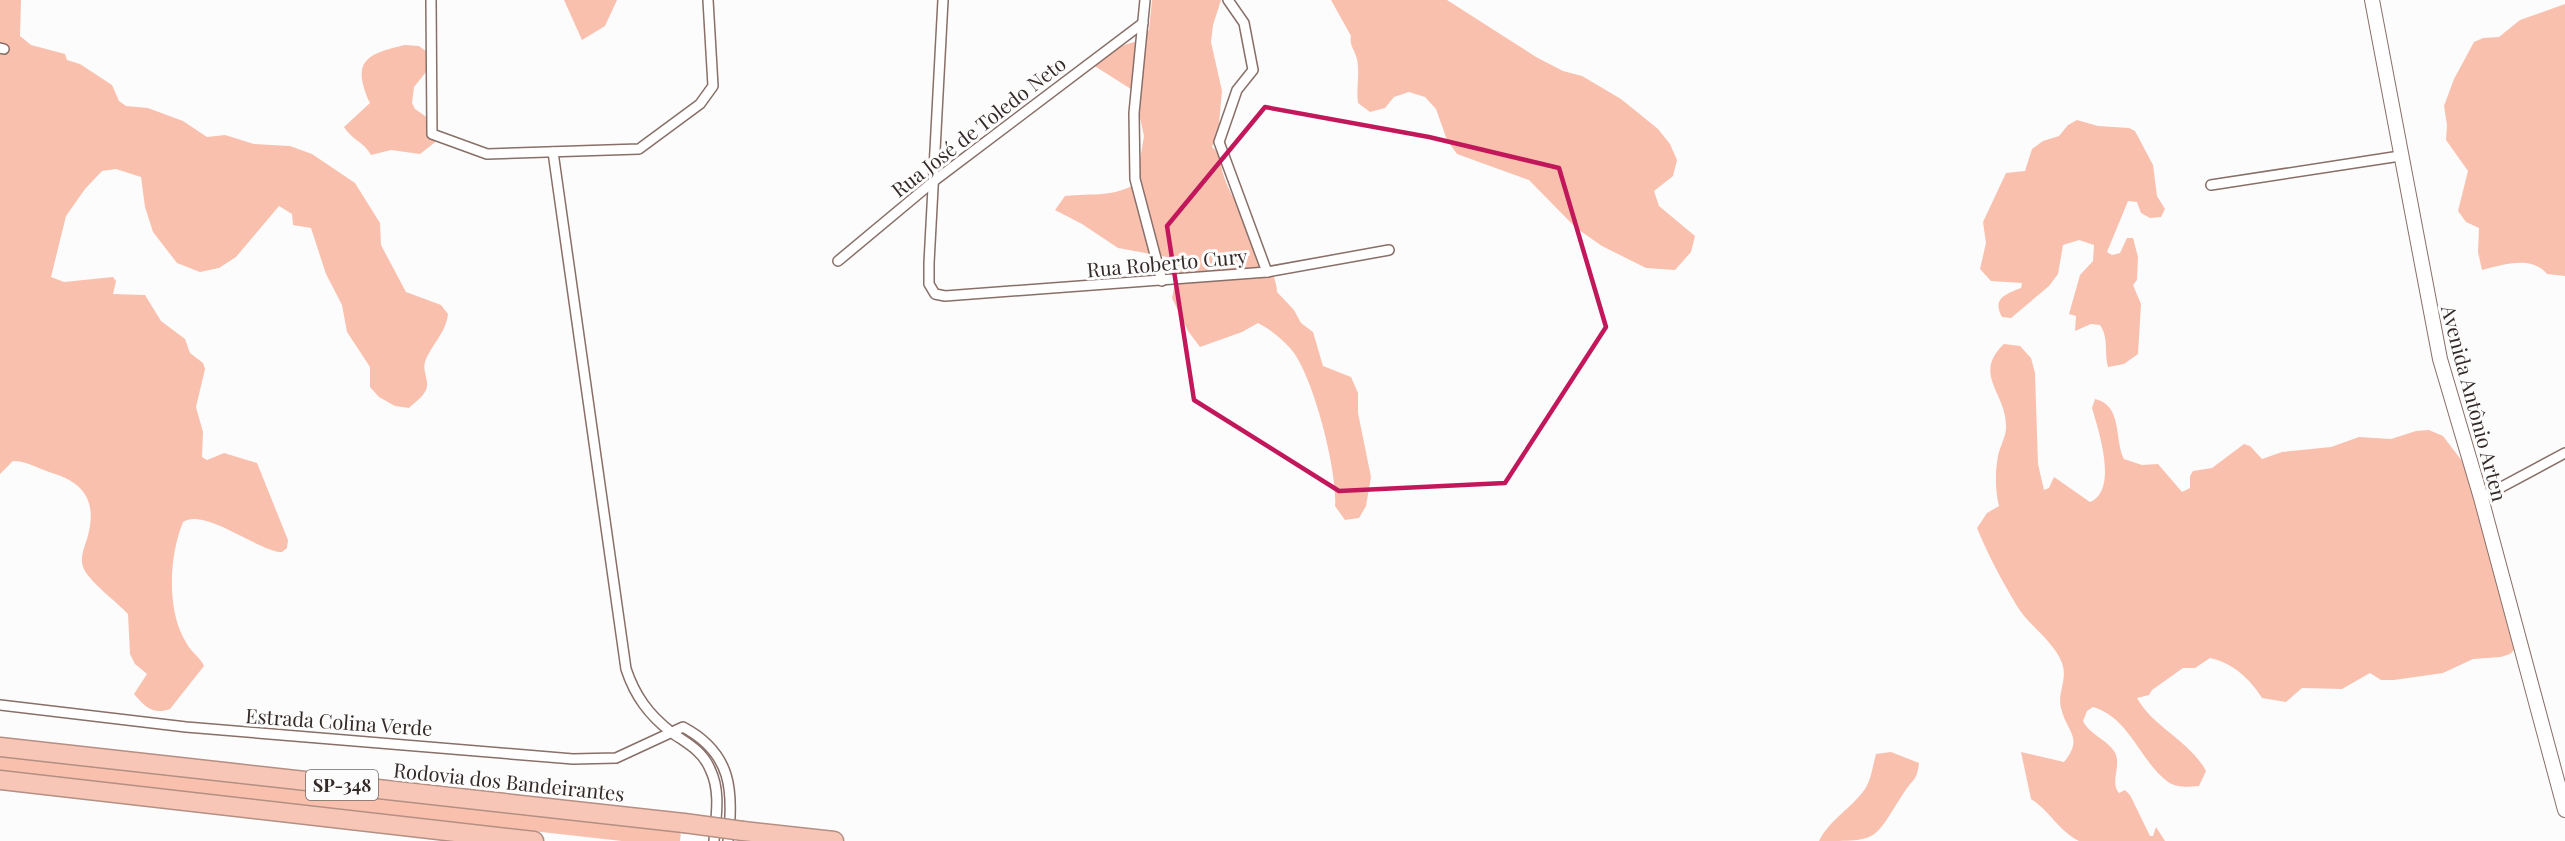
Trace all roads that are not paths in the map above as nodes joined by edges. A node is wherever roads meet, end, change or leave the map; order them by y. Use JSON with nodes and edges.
{"nodes":[{"id":1,"x":431,"y":0,"type":"edge"},
{"id":2,"x":708,"y":0,"type":"edge"},
{"id":3,"x":943,"y":0,"type":"edge"},
{"id":4,"x":1145,"y":0,"type":"edge"},
{"id":5,"x":1228,"y":0,"type":"edge"},
{"id":6,"x":2372,"y":0,"type":"edge"},
{"id":7,"x":1143,"y":23,"type":"junction"},
{"id":8,"x":554,"y":152,"type":"junction"},
{"id":9,"x":2400,"y":156,"type":"junction"},
{"id":10,"x":934,"y":181,"type":"junction"},
{"id":11,"x":2211,"y":184,"type":"dead end"},
{"id":12,"x":1389,"y":250,"type":"dead end"},
{"id":13,"x":838,"y":261,"type":"dead end"},
{"id":14,"x":1267,"y":272,"type":"junction"},
{"id":15,"x":1162,"y":281,"type":"junction"},
{"id":16,"x":2565,"y":453,"type":"edge"},
{"id":17,"x":2481,"y":498,"type":"junction"},
{"id":18,"x":0,"y":705,"type":"edge"},
{"id":19,"x":670,"y":731,"type":"junction"},
{"id":20,"x":0,"y":747,"type":"edge"},
{"id":21,"x":0,"y":780,"type":"edge"},
{"id":22,"x":2565,"y":810,"type":"edge"},
{"id":23,"x":735,"y":836,"type":"edge"},
{"id":24,"x":534,"y":841,"type":"edge"},
{"id":25,"x":714,"y":841,"type":"edge"},
{"id":26,"x":834,"y":841,"type":"edge"}],
"edges":[{"from":1,"to":8,"type":"street"},
{"from":2,"to":8,"type":"street"},
{"from":3,"to":10,"type":"street"},
{"from":4,"to":7,"type":"street"},
{"from":5,"to":14,"type":"street"},
{"from":6,"to":9,"type":"street","name":"Avenida Antônio Arten"},
{"from":7,"to":10,"type":"street","name":"Rua José de Toledo Neto"},
{"from":7,"to":15,"type":"street"},
{"from":8,"to":19,"type":"street"},
{"from":9,"to":11,"type":"street"},
{"from":9,"to":17,"type":"street","name":"Avenida Antônio Arten"},
{"from":10,"to":13,"type":"street","name":"Rua José de Toledo Neto"},
{"from":10,"to":15,"type":"street","name":"Rua Roberto Cury"},
{"from":12,"to":14,"type":"street","name":"Rua Roberto Cury"},
{"from":14,"to":15,"type":"street","name":"Rua Roberto Cury"},
{"from":16,"to":17,"type":"street"},
{"from":17,"to":22,"type":"street","name":"Avenida Antônio Arten"},
{"from":18,"to":19,"type":"street","name":"Estrada Colina Verde"},
{"from":19,"to":23,"type":"street"},
{"from":19,"to":25,"type":"street"},
{"from":20,"to":23,"type":"highway","name":"Rodovia dos Bandeirantes","number":"SP-348","bridge":true},
{"from":21,"to":24,"type":"highway","number":"SP-348"},
{"from":23,"to":26,"type":"highway","name":"Rodovia dos Bandeirantes","number":"SP-348"}]}
